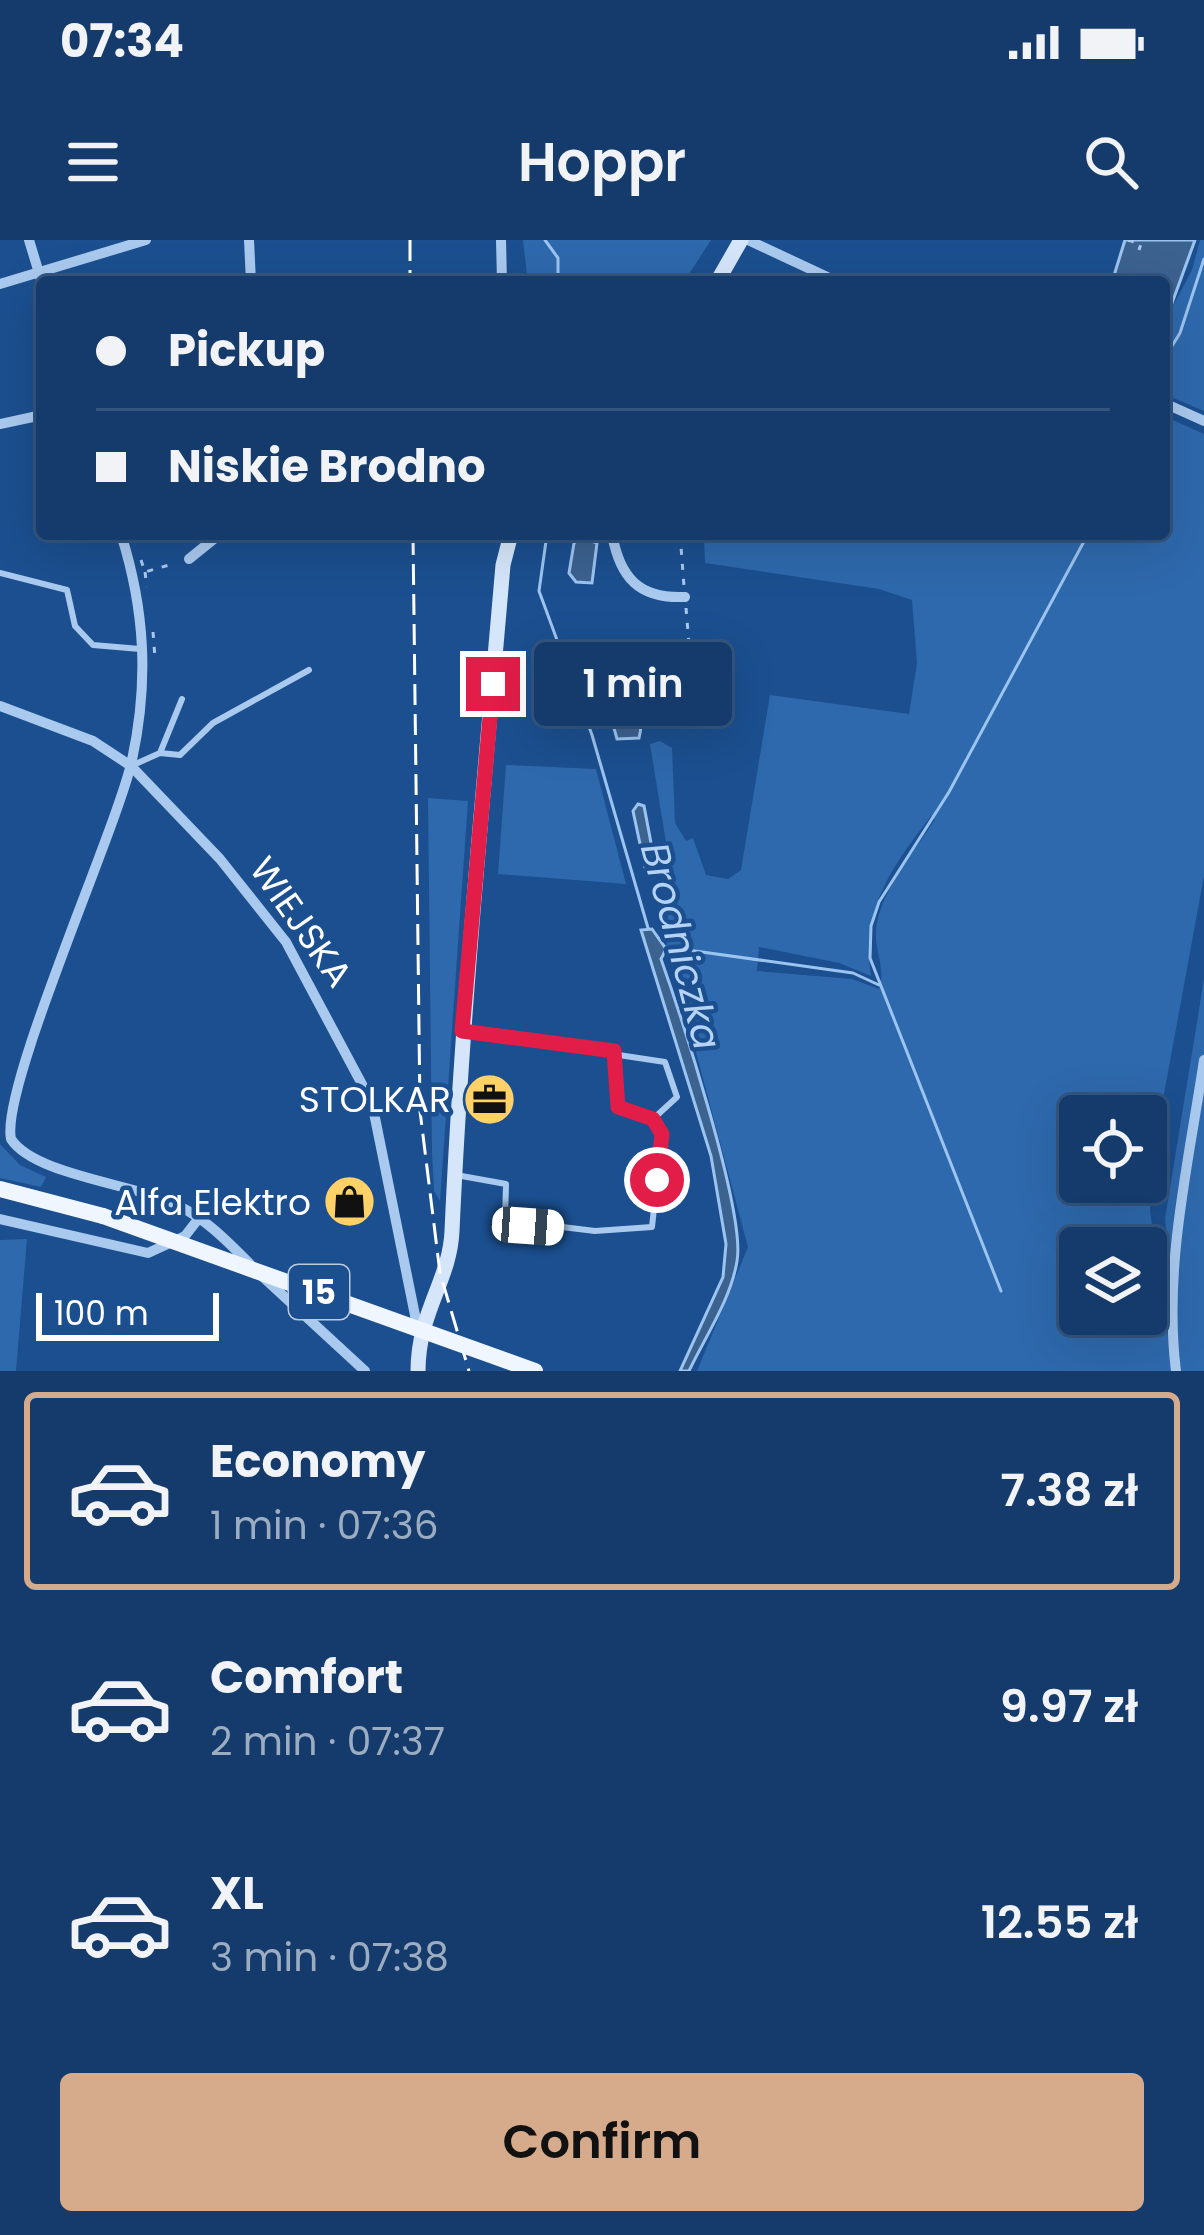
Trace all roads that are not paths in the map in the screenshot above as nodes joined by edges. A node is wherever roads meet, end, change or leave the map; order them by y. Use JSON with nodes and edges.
{"nodes":[{"id":1,"x":28,"y":240,"type":"edge"},
{"id":2,"x":146,"y":240,"type":"edge"},
{"id":3,"x":249,"y":240,"type":"edge"},
{"id":4,"x":501,"y":240,"type":"edge"},
{"id":5,"x":745,"y":240,"type":"edge"},
{"id":6,"x":40,"y":276,"type":"edge"},
{"id":7,"x":47,"y":276,"type":"edge"},
{"id":8,"x":251,"y":276,"type":"edge"},
{"id":9,"x":502,"y":276,"type":"edge"},
{"id":10,"x":721,"y":276,"type":"edge"},
{"id":11,"x":825,"y":276,"type":"edge"},
{"id":12,"x":36,"y":279,"type":"edge"},
{"id":13,"x":0,"y":284,"type":"edge"},
{"id":14,"x":1170,"y":407,"type":"edge"},
{"id":15,"x":36,"y":416,"type":"edge"},
{"id":16,"x":1204,"y":421,"type":"edge"},
{"id":17,"x":0,"y":424,"type":"edge"},
{"id":18,"x":123,"y":540,"type":"edge"},
{"id":19,"x":213,"y":540,"type":"edge"},
{"id":20,"x":509,"y":540,"type":"edge"},
{"id":21,"x":613,"y":540,"type":"edge"},
{"id":22,"x":189,"y":559,"type":"road end"},
{"id":23,"x":0,"y":573,"type":"edge"},
{"id":24,"x":685,"y":598,"type":"dead end"},
{"id":25,"x":144,"y":650,"type":"junction"},
{"id":26,"x":309,"y":670,"type":"dead end"},
{"id":27,"x":182,"y":699,"type":"dead end"},
{"id":28,"x":0,"y":706,"type":"edge"},
{"id":29,"x":160,"y":753,"type":"junction"},
{"id":30,"x":131,"y":766,"type":"junction"},
{"id":31,"x":462,"y":1031,"type":"junction"},
{"id":32,"x":614,"y":1051,"type":"junction"},
{"id":33,"x":1204,"y":1060,"type":"edge"},
{"id":34,"x":653,"y":1119,"type":"junction"},
{"id":35,"x":452,"y":1175,"type":"junction"},
{"id":36,"x":0,"y":1189,"type":"edge"},
{"id":37,"x":200,"y":1217,"type":"junction"},
{"id":38,"x":0,"y":1219,"type":"edge"},
{"id":39,"x":418,"y":1332,"type":"junction"},
{"id":40,"x":363,"y":1369,"type":"edge"},
{"id":41,"x":344,"y":1371,"type":"edge"},
{"id":42,"x":418,"y":1371,"type":"edge"},
{"id":43,"x":535,"y":1371,"type":"edge"},
{"id":44,"x":1176,"y":1371,"type":"edge"}],
"edges":[{"from":1,"to":6,"type":"street"},
{"from":2,"to":7,"type":"street"},
{"from":3,"to":8,"type":"street"},
{"from":4,"to":9,"type":"street"},
{"from":5,"to":10,"type":"street"},
{"from":5,"to":11,"type":"street"},
{"from":12,"to":13,"type":"street"},
{"from":14,"to":16,"type":"street"},
{"from":15,"to":17,"type":"street"},
{"from":18,"to":25,"type":"street"},
{"from":19,"to":22,"type":"street"},
{"from":20,"to":31,"type":"street"},
{"from":21,"to":24,"type":"street"},
{"from":23,"to":25,"type":"lane"},
{"from":25,"to":30,"type":"street"},
{"from":26,"to":29,"type":"lane"},
{"from":27,"to":29,"type":"lane"},
{"from":28,"to":30,"type":"street","name":"WIEJSKA"},
{"from":29,"to":30,"type":"lane"},
{"from":30,"to":37,"type":"street"},
{"from":30,"to":39,"type":"street","name":"WIEJSKA"},
{"from":31,"to":32,"type":"lane"},
{"from":31,"to":35,"type":"street"},
{"from":32,"to":34,"type":"lane"},
{"from":32,"to":34,"type":"lane"},
{"from":33,"to":44,"type":"street"},
{"from":34,"to":35,"type":"lane"},
{"from":35,"to":39,"type":"street"},
{"from":36,"to":43,"type":"main road","number":"15","bridge":true},
{"from":37,"to":38,"type":"street"},
{"from":37,"to":40,"type":"street"},
{"from":39,"to":42,"type":"street","name":"WIEJSKA"},
{"from":40,"to":41,"type":"lane"}]}
